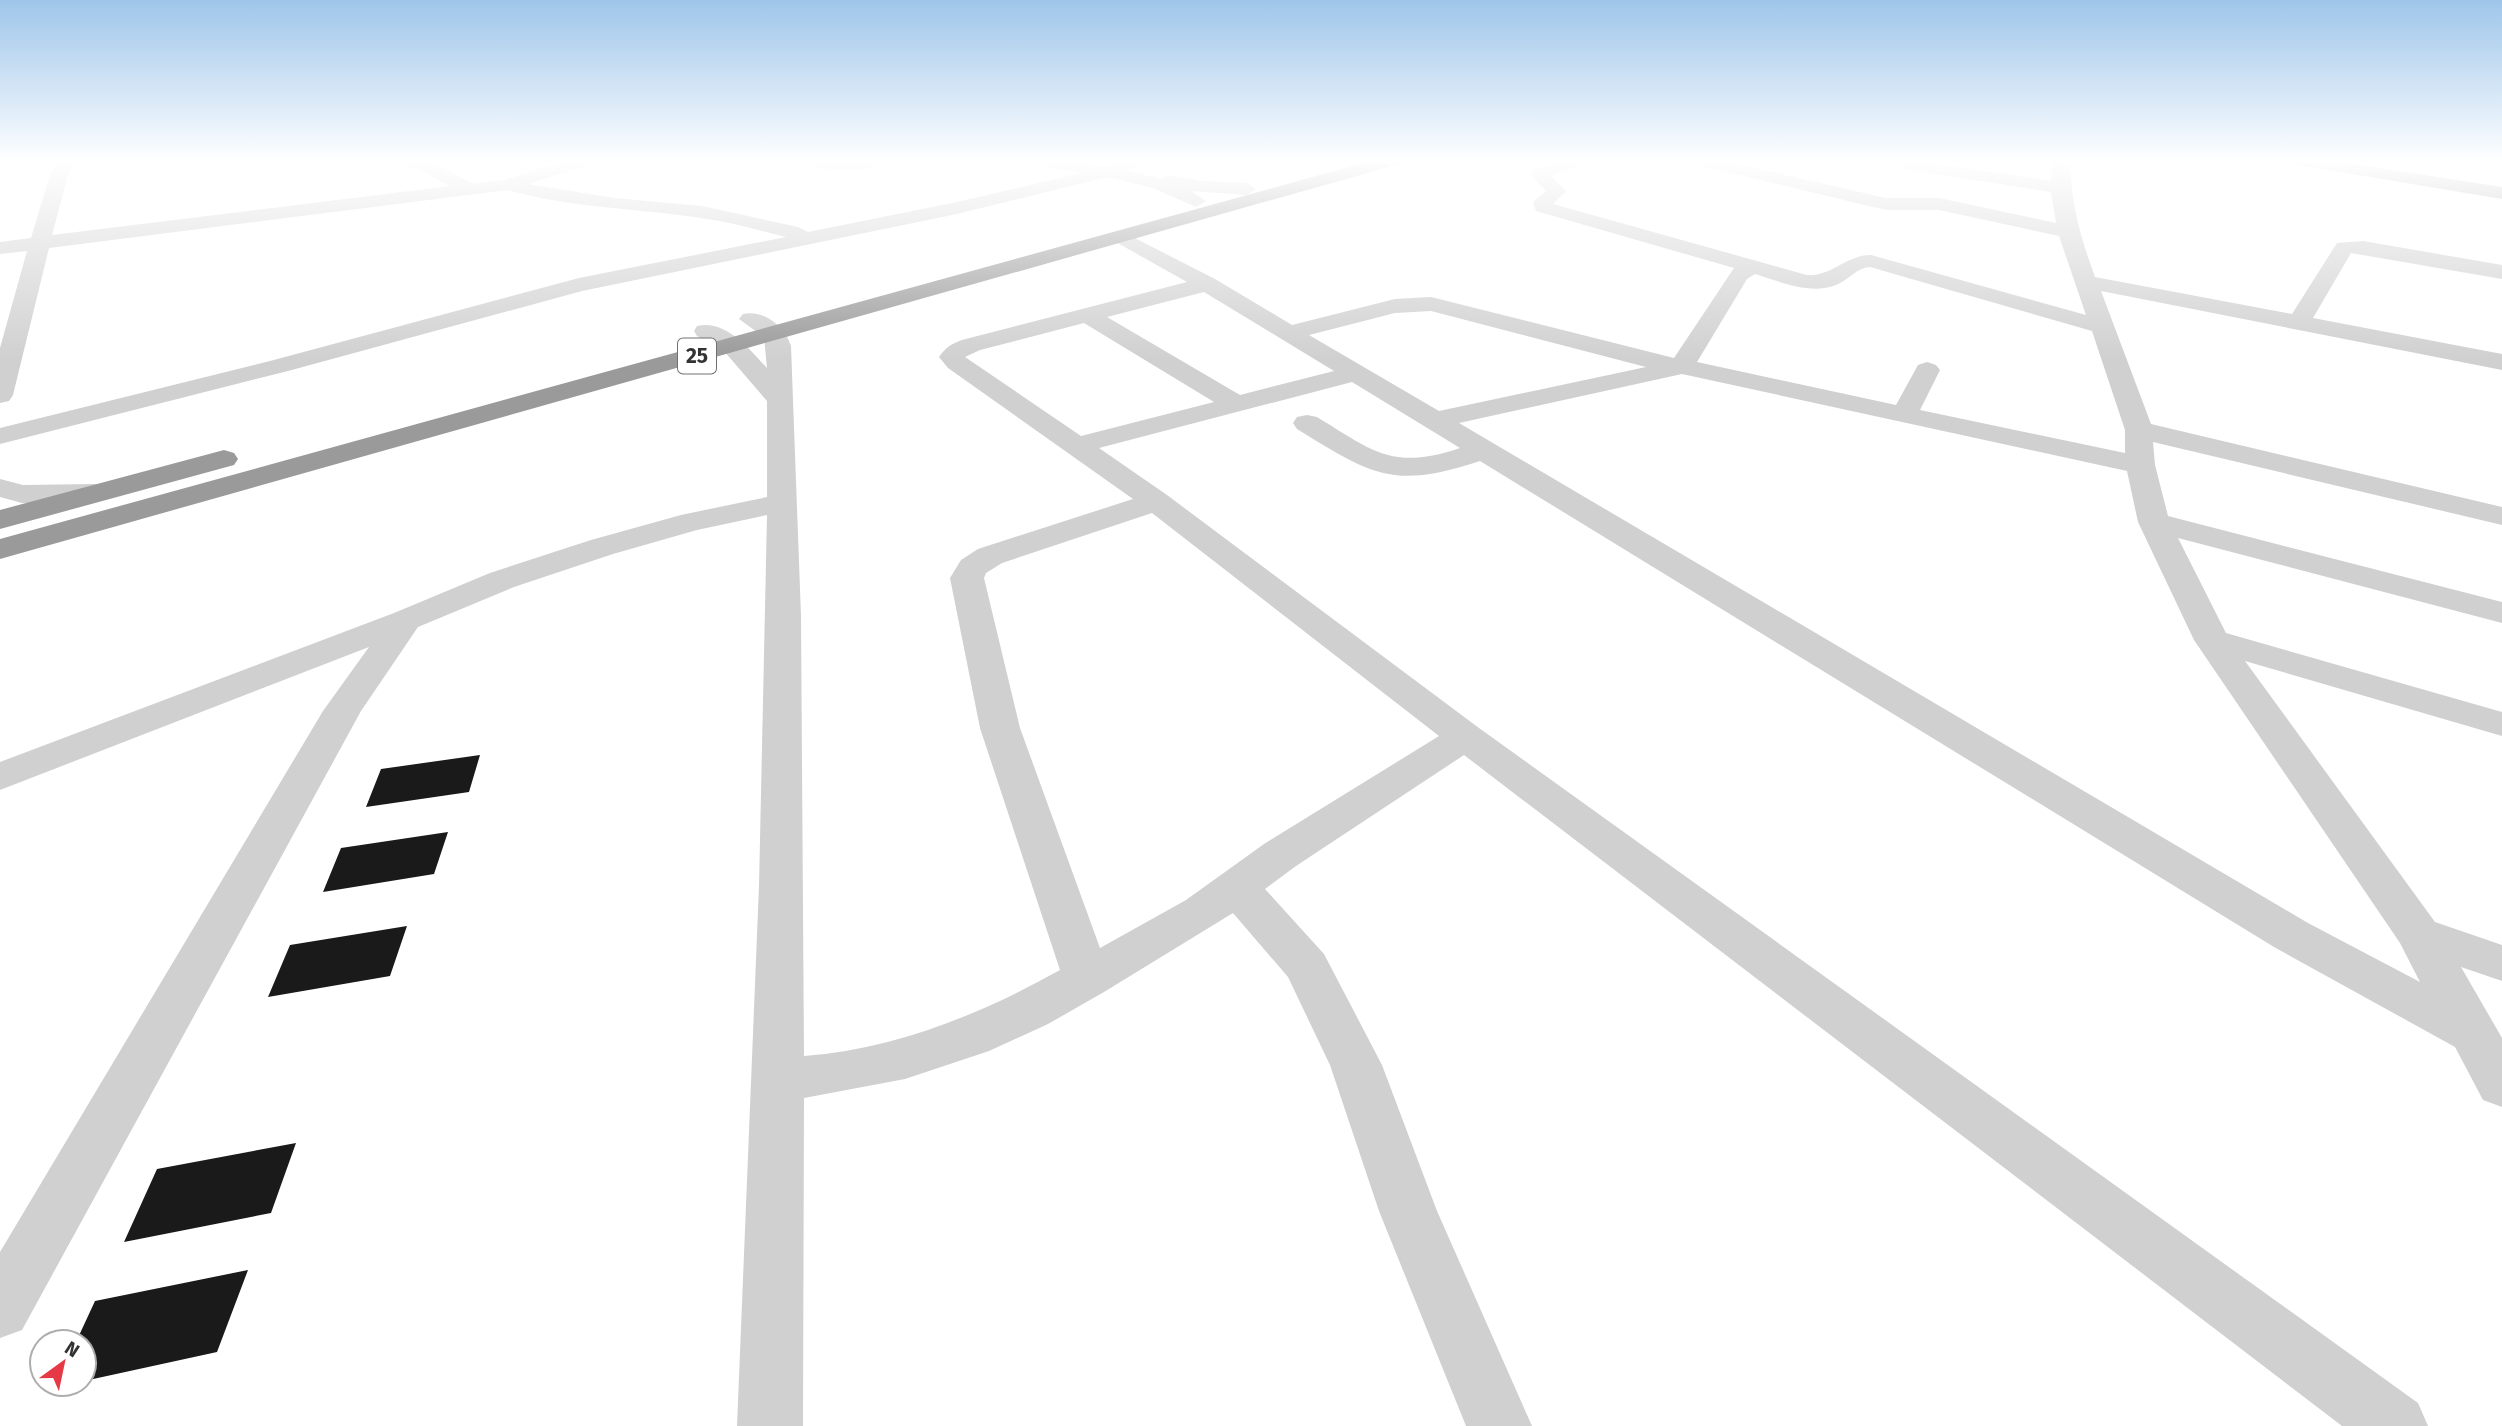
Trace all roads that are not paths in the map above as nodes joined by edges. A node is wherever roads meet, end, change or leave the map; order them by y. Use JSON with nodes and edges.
{"nodes":[{"id":1,"x":45,"y":227,"type":"edge"},
{"id":2,"x":171,"y":227,"type":"edge"},
{"id":3,"x":767,"y":227,"type":"edge"},
{"id":4,"x":867,"y":227,"type":"edge"},
{"id":5,"x":1100,"y":227,"type":"edge"},
{"id":6,"x":1158,"y":227,"type":"edge"},
{"id":7,"x":1615,"y":227,"type":"edge"},
{"id":8,"x":2043,"y":227,"type":"edge"},
{"id":9,"x":2067,"y":227,"type":"edge"},
{"id":10,"x":2068,"y":232,"type":"junction"},
{"id":11,"x":814,"y":237,"type":"junction"},
{"id":12,"x":1121,"y":237,"type":"junction"},
{"id":13,"x":40,"y":243,"type":"junction"},
{"id":14,"x":0,"y":248,"type":"edge"},
{"id":15,"x":1752,"y":267,"type":"junction"},
{"id":16,"x":2502,"y":272,"type":"edge"},
{"id":17,"x":2087,"y":282,"type":"junction"},
{"id":18,"x":1207,"y":284,"type":"junction"},
{"id":19,"x":1087,"y":316,"type":"junction"},
{"id":20,"x":751,"y":319,"type":"junction"},
{"id":21,"x":2300,"y":321,"type":"junction"},
{"id":22,"x":2103,"y":327,"type":"junction"},
{"id":23,"x":706,"y":331,"type":"junction"},
{"id":24,"x":1287,"y":332,"type":"junction"},
{"id":25,"x":775,"y":333,"type":"junction"},
{"id":26,"x":733,"y":346,"type":"junction"},
{"id":27,"x":2502,"y":362,"type":"edge"},
{"id":28,"x":1681,"y":367,"type":"junction"},
{"id":29,"x":1927,"y":370,"type":"dead end"},
{"id":30,"x":1353,"y":374,"type":"junction"},
{"id":31,"x":533,"y":377,"type":"dead end"},
{"id":32,"x":0,"y":395,"type":"edge"},
{"id":33,"x":780,"y":399,"type":"junction"},
{"id":34,"x":1236,"y":404,"type":"junction"},
{"id":35,"x":1903,"y":416,"type":"junction"},
{"id":36,"x":1432,"y":421,"type":"junction"},
{"id":37,"x":1307,"y":423,"type":"dead end"},
{"id":38,"x":0,"y":436,"type":"edge"},
{"id":39,"x":1078,"y":446,"type":"junction"},
{"id":40,"x":2140,"y":448,"type":"junction"},
{"id":41,"x":1481,"y":451,"type":"junction"},
{"id":42,"x":241,"y":455,"type":"dead end"},
{"id":43,"x":0,"y":488,"type":"edge"},
{"id":44,"x":95,"y":493,"type":"junction"},
{"id":45,"x":1156,"y":501,"type":"junction"},
{"id":46,"x":782,"y":503,"type":"junction"},
{"id":47,"x":2502,"y":516,"type":"edge"},
{"id":48,"x":0,"y":520,"type":"edge"},
{"id":49,"x":2154,"y":522,"type":"junction"},
{"id":50,"x":0,"y":549,"type":"edge"},
{"id":51,"x":2502,"y":613,"type":"edge"},
{"id":52,"x":406,"y":620,"type":"junction"},
{"id":53,"x":2212,"y":640,"type":"junction"},
{"id":54,"x":2502,"y":724,"type":"edge"},
{"id":55,"x":1465,"y":737,"type":"junction"},
{"id":56,"x":0,"y":777,"type":"edge"},
{"id":57,"x":1236,"y":886,"type":"junction"},
{"id":58,"x":2418,"y":934,"type":"junction"},
{"id":59,"x":2502,"y":963,"type":"edge"},
{"id":60,"x":1087,"y":979,"type":"junction"},
{"id":61,"x":2470,"y":1032,"type":"junction"},
{"id":62,"x":777,"y":1079,"type":"junction"},
{"id":63,"x":2502,"y":1085,"type":"edge"},
{"id":64,"x":8,"y":1283,"type":"edge"},
{"id":65,"x":770,"y":1426,"type":"edge"},
{"id":66,"x":1499,"y":1426,"type":"edge"},
{"id":67,"x":2395,"y":1426,"type":"edge"}],
"edges":[{"from":1,"to":13,"type":"street"},
{"from":2,"to":13,"type":"street"},
{"from":3,"to":11,"type":"street"},
{"from":4,"to":11,"type":"street"},
{"from":5,"to":20,"type":"highway","number":"25"},
{"from":6,"to":12,"type":"highway","number":"25"},
{"from":7,"to":15,"type":"street"},
{"from":8,"to":10,"type":"street"},
{"from":9,"to":10,"type":"street"},
{"from":10,"to":17,"type":"street"},
{"from":11,"to":38,"type":"street"},
{"from":12,"to":18,"type":"street"},
{"from":12,"to":25,"type":"highway","number":"25"},
{"from":13,"to":14,"type":"street"},
{"from":13,"to":32,"type":"street"},
{"from":15,"to":22,"type":"street"},
{"from":15,"to":28,"type":"street"},
{"from":16,"to":21,"type":"street"},
{"from":17,"to":21,"type":"street"},
{"from":17,"to":22,"type":"street"},
{"from":18,"to":19,"type":"street"},
{"from":18,"to":24,"type":"street"},
{"from":19,"to":34,"type":"street"},
{"from":19,"to":39,"type":"street"},
{"from":20,"to":23,"type":"highway","number":"25"},
{"from":20,"to":25,"type":"street"},
{"from":21,"to":27,"type":"street"},
{"from":22,"to":40,"type":"street"},
{"from":23,"to":26,"type":"street"},
{"from":23,"to":31,"type":"highway","number":"25"},
{"from":24,"to":28,"type":"street"},
{"from":24,"to":30,"type":"street"},
{"from":25,"to":26,"type":"highway","number":"25"},
{"from":25,"to":33,"type":"street"},
{"from":26,"to":33,"type":"street"},
{"from":26,"to":50,"type":"highway","number":"25"},
{"from":28,"to":35,"type":"street"},
{"from":28,"to":36,"type":"street"},
{"from":29,"to":35,"type":"street"},
{"from":30,"to":34,"type":"street"},
{"from":30,"to":36,"type":"street"},
{"from":33,"to":46,"type":"street"},
{"from":34,"to":39,"type":"street"},
{"from":35,"to":40,"type":"street"},
{"from":36,"to":41,"type":"street"},
{"from":37,"to":41,"type":"street"},
{"from":39,"to":45,"type":"street"},
{"from":40,"to":47,"type":"street"},
{"from":40,"to":49,"type":"street"},
{"from":41,"to":61,"type":"street"},
{"from":42,"to":44,"type":"highway"},
{"from":43,"to":44,"type":"street"},
{"from":44,"to":48,"type":"highway"},
{"from":45,"to":55,"type":"street"},
{"from":45,"to":60,"type":"street"},
{"from":46,"to":52,"type":"street"},
{"from":46,"to":62,"type":"street"},
{"from":49,"to":51,"type":"street"},
{"from":49,"to":53,"type":"street"},
{"from":52,"to":56,"type":"street"},
{"from":52,"to":64,"type":"street"},
{"from":53,"to":54,"type":"street"},
{"from":53,"to":58,"type":"street"},
{"from":55,"to":57,"type":"street"},
{"from":55,"to":67,"type":"street"},
{"from":57,"to":60,"type":"street"},
{"from":57,"to":66,"type":"street"},
{"from":58,"to":59,"type":"street"},
{"from":58,"to":61,"type":"street"},
{"from":60,"to":62,"type":"street"},
{"from":61,"to":63,"type":"street"},
{"from":62,"to":65,"type":"street"}]}
